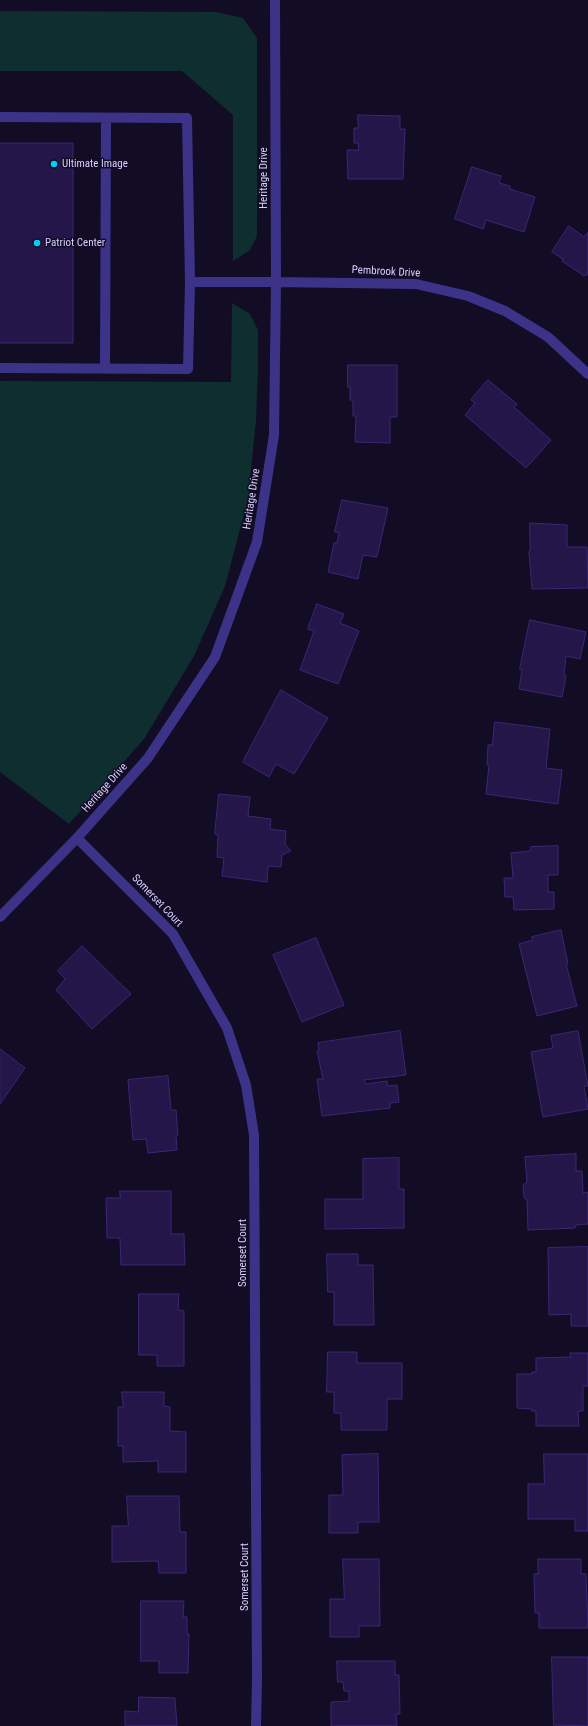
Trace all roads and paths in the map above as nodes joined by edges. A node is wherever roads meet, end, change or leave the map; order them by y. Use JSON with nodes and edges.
{"nodes":[{"id":1,"x":275,"y":0,"type":"edge"},
{"id":2,"x":0,"y":117,"type":"edge"},
{"id":3,"x":106,"y":118,"type":"junction"},
{"id":4,"x":190,"y":282,"type":"junction"},
{"id":5,"x":276,"y":282,"type":"junction"},
{"id":6,"x":0,"y":368,"type":"edge"},
{"id":7,"x":105,"y":369,"type":"junction"},
{"id":8,"x":588,"y":374,"type":"edge"},
{"id":9,"x":78,"y":838,"type":"junction"},
{"id":10,"x":0,"y":917,"type":"edge"},
{"id":11,"x":256,"y":1726,"type":"edge"}],
"edges":[{"from":1,"to":5,"type":"street","name":"Heritage Drive"},
{"from":2,"to":3,"type":"street"},
{"from":3,"to":4,"type":"street"},
{"from":3,"to":7,"type":"street"},
{"from":4,"to":5,"type":"street","name":"Pembrook Drive"},
{"from":4,"to":7,"type":"street"},
{"from":5,"to":8,"type":"street","name":"Pembrook Drive"},
{"from":5,"to":9,"type":"street","name":"Heritage Drive"},
{"from":6,"to":7,"type":"street"},
{"from":9,"to":10,"type":"street","name":"Heritage Drive"},
{"from":9,"to":11,"type":"street","name":"Somerset Court"}]}
